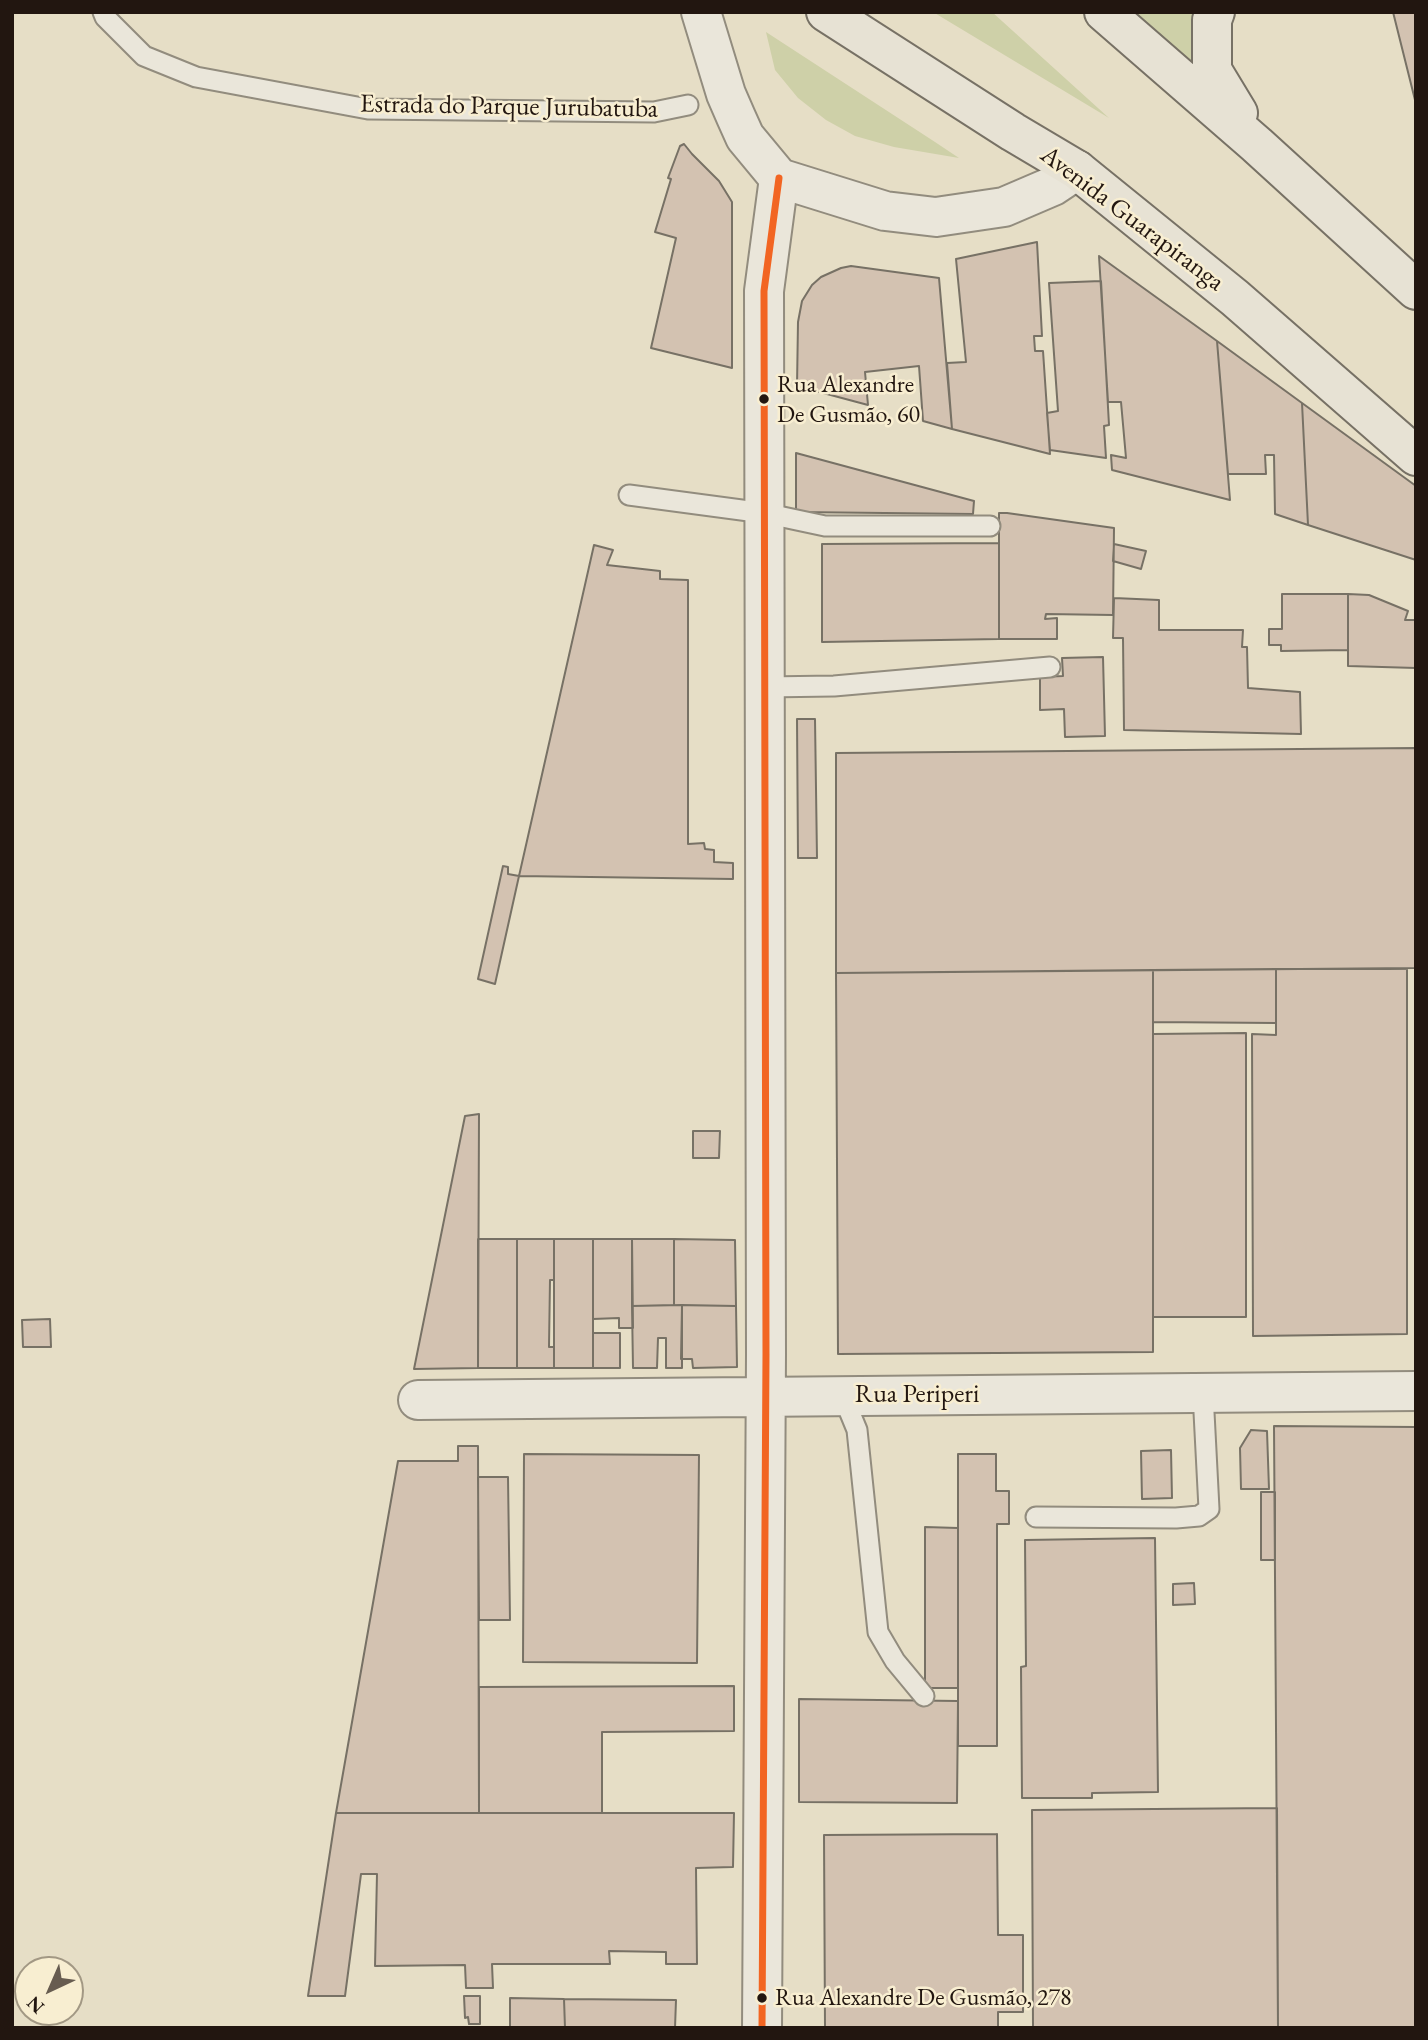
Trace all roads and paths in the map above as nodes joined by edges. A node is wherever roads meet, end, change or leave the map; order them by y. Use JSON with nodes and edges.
{"nodes":[{"id":1,"x":103,"y":12,"type":"edge"},
{"id":2,"x":701,"y":12,"type":"edge"},
{"id":3,"x":826,"y":12,"type":"edge"},
{"id":4,"x":1104,"y":12,"type":"edge"},
{"id":5,"x":1216,"y":12,"type":"edge"},
{"id":6,"x":688,"y":105,"type":"dead end"},
{"id":7,"x":1257,"y":145,"type":"junction"},
{"id":8,"x":1077,"y":170,"type":"junction"},
{"id":9,"x":779,"y":178,"type":"junction"},
{"id":10,"x":1416,"y":290,"type":"edge"},
{"id":11,"x":1416,"y":457,"type":"edge"},
{"id":12,"x":629,"y":495,"type":"dead end"},
{"id":13,"x":764,"y":513,"type":"junction"},
{"id":14,"x":990,"y":526,"type":"dead end"},
{"id":15,"x":1049,"y":667,"type":"dead end"},
{"id":16,"x":765,"y":687,"type":"junction"},
{"id":17,"x":1416,"y":1391,"type":"edge"},
{"id":18,"x":1203,"y":1393,"type":"junction"},
{"id":19,"x":765,"y":1396,"type":"junction"},
{"id":20,"x":844,"y":1396,"type":"junction"},
{"id":21,"x":418,"y":1399,"type":"dead end"},
{"id":22,"x":1036,"y":1517,"type":"dead end"},
{"id":23,"x":924,"y":1696,"type":"dead end"},
{"id":24,"x":762,"y":2028,"type":"edge"}],
"edges":[{"from":1,"to":6,"type":"lane","name":"Estrada do Parque Jurubatuba"},
{"from":2,"to":9,"type":"street"},
{"from":3,"to":8,"type":"main road","name":"Avenida Guarapiranga"},
{"from":4,"to":7,"type":"main road"},
{"from":5,"to":7,"type":"main road"},
{"from":7,"to":10,"type":"main road"},
{"from":8,"to":9,"type":"street"},
{"from":8,"to":11,"type":"main road","name":"Avenida Guarapiranga"},
{"from":9,"to":13,"type":"street"},
{"from":12,"to":13,"type":"lane"},
{"from":13,"to":14,"type":"lane"},
{"from":13,"to":16,"type":"street"},
{"from":15,"to":16,"type":"lane"},
{"from":16,"to":19,"type":"street"},
{"from":17,"to":18,"type":"street","name":"Rua Periperi"},
{"from":18,"to":20,"type":"street","name":"Rua Periperi"},
{"from":18,"to":22,"type":"lane"},
{"from":19,"to":20,"type":"street","name":"Rua Periperi"},
{"from":19,"to":21,"type":"street","name":"Rua Periperi"},
{"from":19,"to":24,"type":"street"},
{"from":20,"to":23,"type":"lane"}]}
